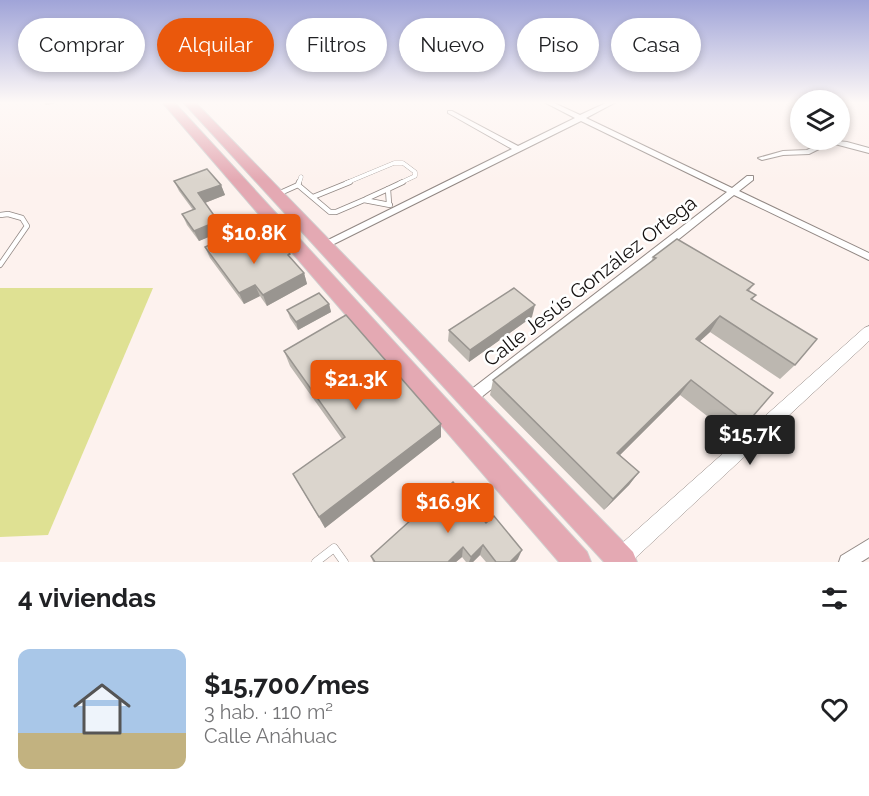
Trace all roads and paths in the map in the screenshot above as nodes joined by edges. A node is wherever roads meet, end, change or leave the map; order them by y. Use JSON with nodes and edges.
{"nodes":[{"id":1,"x":205,"y":128,"type":"edge"},
{"id":2,"x":209,"y":128,"type":"edge"},
{"id":3,"x":480,"y":128,"type":"edge"},
{"id":4,"x":558,"y":128,"type":"edge"},
{"id":5,"x":603,"y":128,"type":"edge"},
{"id":6,"x":518,"y":149,"type":"junction"},
{"id":7,"x":869,"y":151,"type":"edge"},
{"id":8,"x":762,"y":158,"type":"dead end"},
{"id":9,"x":301,"y":177,"type":"dead end"},
{"id":10,"x":750,"y":178,"type":"dead end"},
{"id":11,"x":298,"y":185,"type":"junction"},
{"id":12,"x":388,"y":189,"type":"junction"},
{"id":13,"x":734,"y":191,"type":"junction"},
{"id":14,"x":277,"y":194,"type":"junction"},
{"id":15,"x":313,"y":197,"type":"junction"},
{"id":16,"x":364,"y":200,"type":"junction"},
{"id":17,"x":392,"y":207,"type":"junction"},
{"id":18,"x":0,"y":215,"type":"edge"},
{"id":19,"x":325,"y":245,"type":"junction"},
{"id":20,"x":869,"y":257,"type":"edge"},
{"id":21,"x":0,"y":265,"type":"edge"},
{"id":22,"x":869,"y":332,"type":"edge"},
{"id":23,"x":469,"y":399,"type":"junction"},
{"id":24,"x":869,"y":547,"type":"edge"},
{"id":25,"x":618,"y":561,"type":"edge"},
{"id":26,"x":316,"y":562,"type":"edge"},
{"id":27,"x":344,"y":562,"type":"edge"},
{"id":28,"x":577,"y":562,"type":"edge"},
{"id":29,"x":847,"y":562,"type":"edge"}],
"edges":[{"from":1,"to":28,"type":"main road"},
{"from":2,"to":14,"type":"main road"},
{"from":3,"to":6,"type":"street"},
{"from":4,"to":6,"type":"street"},
{"from":5,"to":13,"type":"street"},
{"from":6,"to":17,"type":"street"},
{"from":7,"to":8,"type":"street"},
{"from":9,"to":11,"type":"lane"},
{"from":10,"to":13,"type":"street","name":"Calle Jesús González Ortega"},
{"from":11,"to":14,"type":"lane"},
{"from":11,"to":15,"type":"lane"},
{"from":12,"to":15,"type":"lane"},
{"from":12,"to":16,"type":"lane"},
{"from":12,"to":17,"type":"lane"},
{"from":13,"to":20,"type":"street"},
{"from":13,"to":23,"type":"street","name":"Calle Jesús González Ortega"},
{"from":14,"to":19,"type":"main road"},
{"from":15,"to":16,"type":"lane"},
{"from":16,"to":17,"type":"lane"},
{"from":17,"to":19,"type":"street"},
{"from":18,"to":21,"type":"lane"},
{"from":19,"to":23,"type":"main road"},
{"from":22,"to":25,"type":"street"},
{"from":23,"to":25,"type":"main road"},
{"from":24,"to":29,"type":"street"},
{"from":26,"to":27,"type":"lane"}]}
